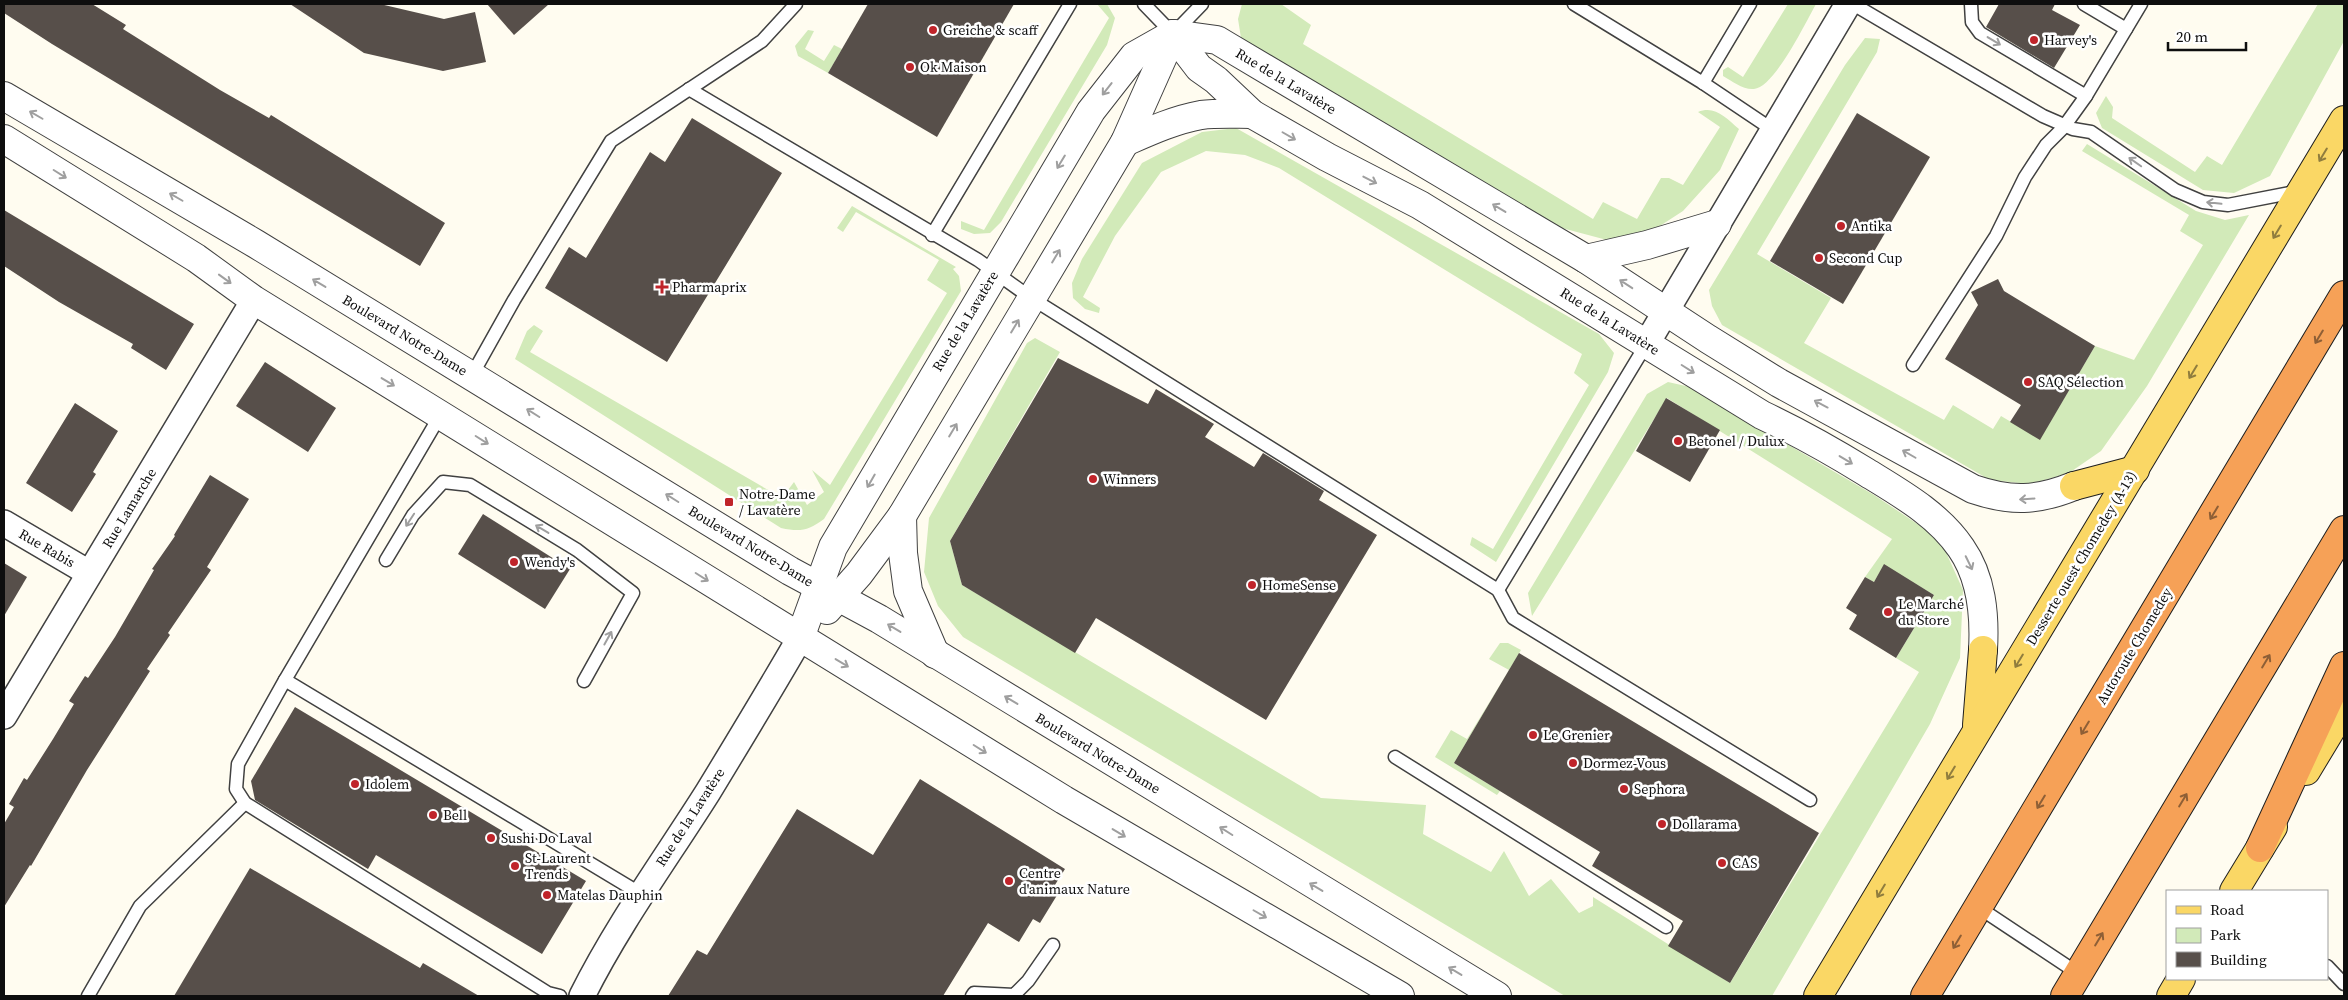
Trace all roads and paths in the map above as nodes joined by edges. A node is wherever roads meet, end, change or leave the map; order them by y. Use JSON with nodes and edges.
{"nodes":[{"id":1,"x":796,"y":4,"type":"edge"},
{"id":2,"x":1070,"y":4,"type":"edge"},
{"id":3,"x":1144,"y":4,"type":"edge"},
{"id":4,"x":1202,"y":4,"type":"edge"},
{"id":5,"x":1574,"y":4,"type":"edge"},
{"id":6,"x":1750,"y":4,"type":"edge"},
{"id":7,"x":1848,"y":4,"type":"edge"},
{"id":8,"x":1853,"y":4,"type":"edge"},
{"id":9,"x":1971,"y":4,"type":"edge"},
{"id":10,"x":2084,"y":4,"type":"edge"},
{"id":11,"x":2142,"y":4,"type":"edge"},
{"id":12,"x":2126,"y":29,"type":"junction"},
{"id":13,"x":1173,"y":34,"type":"junction"},
{"id":14,"x":1704,"y":82,"type":"junction"},
{"id":15,"x":689,"y":89,"type":"junction"},
{"id":16,"x":4,"y":96,"type":"edge"},
{"id":17,"x":2086,"y":96,"type":"junction"},
{"id":18,"x":1252,"y":114,"type":"junction"},
{"id":19,"x":2344,"y":120,"type":"edge"},
{"id":20,"x":2066,"y":124,"type":"junction"},
{"id":21,"x":1773,"y":130,"type":"junction"},
{"id":22,"x":4,"y":139,"type":"edge"},
{"id":23,"x":1125,"y":142,"type":"junction"},
{"id":24,"x":2302,"y":190,"type":"junction"},
{"id":25,"x":1717,"y":224,"type":"junction"},
{"id":26,"x":932,"y":235,"type":"junction"},
{"id":27,"x":1586,"y":259,"type":"junction"},
{"id":28,"x":995,"y":271,"type":"junction"},
{"id":29,"x":2344,"y":295,"type":"edge"},
{"id":30,"x":1032,"y":298,"type":"junction"},
{"id":31,"x":254,"y":300,"type":"junction"},
{"id":32,"x":1666,"y":311,"type":"junction"},
{"id":33,"x":1646,"y":343,"type":"junction"},
{"id":34,"x":1913,"y":365,"type":"dead end"},
{"id":35,"x":472,"y":375,"type":"junction"},
{"id":36,"x":441,"y":414,"type":"junction"},
{"id":37,"x":2135,"y":470,"type":"junction"},
{"id":38,"x":2074,"y":486,"type":"joint"},
{"id":39,"x":902,"y":516,"type":"junction"},
{"id":40,"x":4,"y":524,"type":"edge"},
{"id":41,"x":2344,"y":530,"type":"edge"},
{"id":42,"x":386,"y":560,"type":"dead end"},
{"id":43,"x":89,"y":573,"type":"junction"},
{"id":44,"x":1498,"y":590,"type":"junction"},
{"id":45,"x":828,"y":592,"type":"junction"},
{"id":46,"x":800,"y":638,"type":"junction"},
{"id":47,"x":1983,"y":650,"type":"joint"},
{"id":48,"x":935,"y":654,"type":"junction"},
{"id":49,"x":2344,"y":666,"type":"edge"},
{"id":50,"x":285,"y":680,"type":"junction"},
{"id":51,"x":584,"y":681,"type":"dead end"},
{"id":52,"x":2344,"y":708,"type":"edge"},
{"id":53,"x":4,"y":716,"type":"edge"},
{"id":54,"x":1976,"y":731,"type":"junction"},
{"id":55,"x":1395,"y":757,"type":"dead end"},
{"id":56,"x":1810,"y":800,"type":"dead end"},
{"id":57,"x":245,"y":803,"type":"junction"},
{"id":58,"x":2260,"y":848,"type":"junction"},
{"id":59,"x":2236,"y":890,"type":"edge"},
{"id":60,"x":641,"y":894,"type":"junction"},
{"id":61,"x":1978,"y":907,"type":"junction"},
{"id":62,"x":1666,"y":927,"type":"dead end"},
{"id":63,"x":1053,"y":945,"type":"dead end"},
{"id":64,"x":2328,"y":967,"type":"edge"},
{"id":65,"x":2181,"y":980,"type":"edge"},
{"id":66,"x":2344,"y":984,"type":"edge"},
{"id":67,"x":2072,"y":985,"type":"edge"},
{"id":68,"x":88,"y":996,"type":"edge"},
{"id":69,"x":560,"y":996,"type":"edge"},
{"id":70,"x":582,"y":996,"type":"edge"},
{"id":71,"x":972,"y":996,"type":"edge"},
{"id":72,"x":1400,"y":996,"type":"edge"},
{"id":73,"x":1497,"y":996,"type":"edge"},
{"id":74,"x":1818,"y":996,"type":"edge"},
{"id":75,"x":1924,"y":996,"type":"edge"},
{"id":76,"x":2171,"y":996,"type":"edge"}],
"edges":[{"from":1,"to":15,"type":"lane"},
{"from":2,"to":26,"type":"lane"},
{"from":3,"to":13,"type":"lane"},
{"from":4,"to":13,"type":"lane"},
{"from":5,"to":14,"type":"lane"},
{"from":6,"to":14,"type":"lane"},
{"from":7,"to":21,"type":"street"},
{"from":8,"to":20,"type":"lane"},
{"from":9,"to":17,"type":"lane","one_way":true},
{"from":10,"to":12,"type":"lane"},
{"from":11,"to":12,"type":"lane"},
{"from":12,"to":17,"type":"lane"},
{"from":13,"to":18,"type":"street","name":"Rue de la Lavatère"},
{"from":13,"to":23,"type":"street","name":"Rue de la Lavatère"},
{"from":27,"to":13,"type":"street","name":"Rue de la Lavatère","one_way":true},
{"from":13,"to":28,"type":"street","name":"Rue de la Lavatère","one_way":true},
{"from":14,"to":21,"type":"lane"},
{"from":15,"to":26,"type":"lane"},
{"from":15,"to":35,"type":"lane"},
{"from":35,"to":16,"type":"street","name":"Boulevard Notre-Dame","one_way":true},
{"from":17,"to":20,"type":"lane"},
{"from":18,"to":23,"type":"street"},
{"from":18,"to":33,"type":"street","name":"Rue de la Lavatère","one_way":true},
{"from":19,"to":24,"type":"main road","name":"Desserte ouest Chomedey (A-13)","one_way":true},
{"from":24,"to":20,"type":"lane","one_way":true},
{"from":20,"to":34,"type":"lane"},
{"from":21,"to":25,"type":"street"},
{"from":22,"to":31,"type":"street","one_way":true},
{"from":30,"to":23,"type":"street","name":"Rue de la Lavatère","one_way":true},
{"from":24,"to":37,"type":"main road","name":"Desserte ouest Chomedey (A-13)","one_way":true},
{"from":25,"to":27,"type":"street"},
{"from":25,"to":32,"type":"street"},
{"from":26,"to":28,"type":"lane"},
{"from":32,"to":27,"type":"street","name":"Rue de la Lavatère","one_way":true},
{"from":28,"to":30,"type":"lane"},
{"from":28,"to":45,"type":"street","name":"Rue de la Lavatère","one_way":true},
{"from":29,"to":61,"type":"highway","name":"Autoroute Chomedey","one_way":true},
{"from":39,"to":30,"type":"street","name":"Rue de la Lavatère","one_way":true},
{"from":30,"to":44,"type":"lane"},
{"from":31,"to":36,"type":"street","one_way":true},
{"from":31,"to":43,"type":"street","name":"Rue Lamarche"},
{"from":32,"to":33,"type":"street"},
{"from":38,"to":32,"type":"street","name":"Rue de la Lavatère","one_way":true},
{"from":33,"to":44,"type":"lane"},
{"from":33,"to":47,"type":"street","name":"Rue de la Lavatère","one_way":true},
{"from":45,"to":35,"type":"street","name":"Boulevard Notre-Dame","one_way":true},
{"from":36,"to":46,"type":"street","one_way":true},
{"from":36,"to":50,"type":"lane"},
{"from":37,"to":38,"type":"main road"},
{"from":37,"to":54,"type":"main road","name":"Desserte ouest Chomedey (A-13)","one_way":true},
{"from":39,"to":45,"type":"street","name":"Rue de la Lavatère"},
{"from":39,"to":48,"type":"street"},
{"from":40,"to":43,"type":"street","name":"Rue Rabis"},
{"from":67,"to":41,"type":"highway","one_way":true},
{"from":51,"to":42,"type":"lane","one_way":true},
{"from":43,"to":53,"type":"street","name":"Rue Lamarche"},
{"from":44,"to":56,"type":"lane"},
{"from":45,"to":46,"type":"street","name":"Rue de la Lavatère"},
{"from":48,"to":45,"type":"street","name":"Boulevard Notre-Dame","one_way":true},
{"from":46,"to":60,"type":"street","name":"Rue de la Lavatère"},
{"from":46,"to":72,"type":"street","one_way":true},
{"from":47,"to":54,"type":"main road"},
{"from":73,"to":48,"type":"street","name":"Boulevard Notre-Dame","one_way":true},
{"from":49,"to":58,"type":"highway"},
{"from":50,"to":57,"type":"lane"},
{"from":50,"to":60,"type":"lane"},
{"from":52,"to":58,"type":"main road"},
{"from":54,"to":74,"type":"main road","name":"Desserte ouest Chomedey (A-13)","one_way":true},
{"from":55,"to":62,"type":"lane"},
{"from":57,"to":68,"type":"lane"},
{"from":57,"to":69,"type":"lane"},
{"from":58,"to":59,"type":"main road"},
{"from":60,"to":70,"type":"street","name":"Rue de la Lavatère"},
{"from":61,"to":67,"type":"lane"},
{"from":61,"to":75,"type":"highway","name":"Autoroute Chomedey","one_way":true},
{"from":63,"to":71,"type":"lane"},
{"from":64,"to":66,"type":"lane"},
{"from":65,"to":76,"type":"main road"}]}
